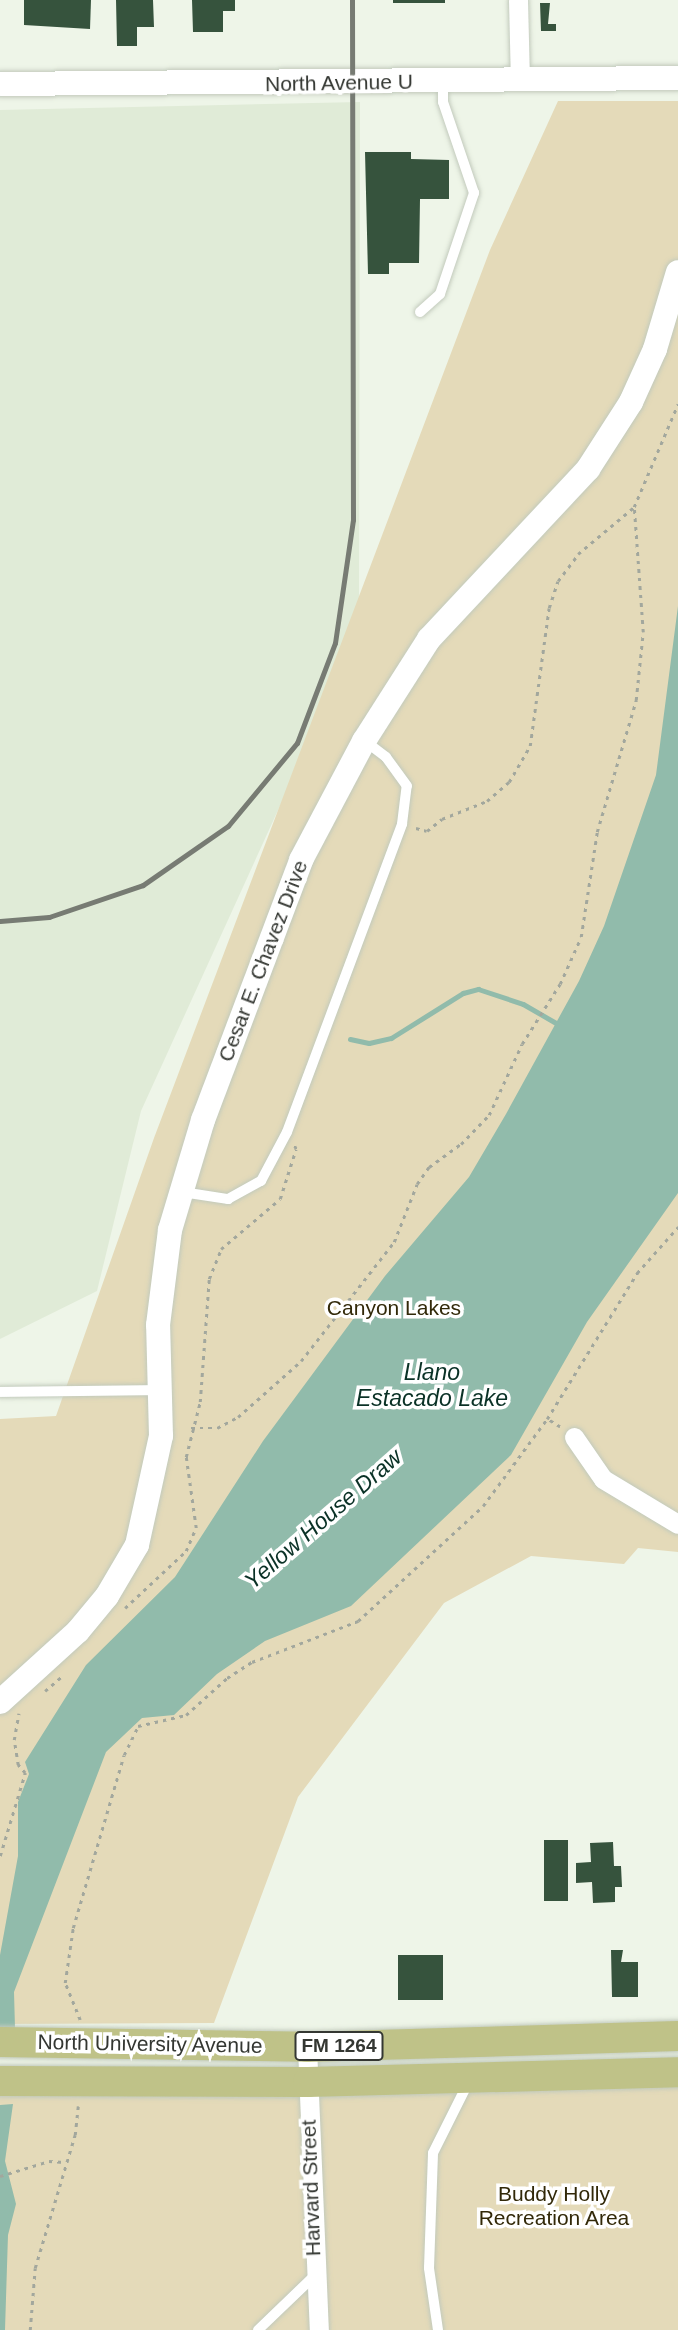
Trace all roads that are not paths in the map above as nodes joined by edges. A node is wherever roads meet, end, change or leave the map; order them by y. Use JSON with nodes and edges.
{"nodes":[{"id":1,"x":518,"y":0,"type":"edge"},
{"id":2,"x":678,"y":78,"type":"edge"},
{"id":3,"x":520,"y":80,"type":"junction"},
{"id":4,"x":443,"y":81,"type":"junction"},
{"id":5,"x":0,"y":84,"type":"edge"},
{"id":6,"x":678,"y":272,"type":"edge"},
{"id":7,"x":420,"y":312,"type":"dead end"},
{"id":8,"x":364,"y":741,"type":"junction"},
{"id":9,"x":181,"y":1192,"type":"junction"},
{"id":10,"x":159,"y":1390,"type":"junction"},
{"id":11,"x":0,"y":1392,"type":"edge"},
{"id":12,"x":574,"y":1437,"type":"road end"},
{"id":13,"x":678,"y":1524,"type":"edge"},
{"id":14,"x":0,"y":1702,"type":"edge"},
{"id":15,"x":678,"y":2036,"type":"edge"},
{"id":16,"x":0,"y":2042,"type":"edge"},
{"id":17,"x":307,"y":2047,"type":"junction"},
{"id":18,"x":678,"y":2072,"type":"edge"},
{"id":19,"x":470,"y":2080,"type":"junction"},
{"id":20,"x":0,"y":2081,"type":"edge"},
{"id":21,"x":308,"y":2082,"type":"junction"},
{"id":22,"x":313,"y":2277,"type":"junction"},
{"id":23,"x":258,"y":2330,"type":"edge"},
{"id":24,"x":319,"y":2330,"type":"edge"},
{"id":25,"x":438,"y":2330,"type":"edge"}],
"edges":[{"from":1,"to":3,"type":"street"},
{"from":2,"to":3,"type":"street","name":"North Avenue U"},
{"from":3,"to":4,"type":"street","name":"North Avenue U"},
{"from":4,"to":5,"type":"street","name":"North Avenue U"},
{"from":4,"to":7,"type":"lane"},
{"from":6,"to":8,"type":"street","name":"Cesar E. Chavez Drive"},
{"from":8,"to":9,"type":"street","name":"Cesar E. Chavez Drive"},
{"from":8,"to":9,"type":"lane"},
{"from":9,"to":10,"type":"street","name":"Cesar E. Chavez Drive"},
{"from":10,"to":11,"type":"lane"},
{"from":10,"to":14,"type":"street","name":"Cesar E. Chavez Drive"},
{"from":12,"to":13,"type":"street"},
{"from":15,"to":17,"type":"main road","name":"North University Avenue","number":"FM 1264"},
{"from":16,"to":17,"type":"main road","name":"North University Avenue","number":"FM 1264"},
{"from":17,"to":21,"type":"street","name":"Harvard Street"},
{"from":18,"to":19,"type":"main road","name":"North University Avenue","number":"FM 1264"},
{"from":19,"to":21,"type":"main road","name":"North University Avenue","number":"FM 1264"},
{"from":19,"to":25,"type":"lane"},
{"from":20,"to":21,"type":"main road","name":"North University Avenue","number":"FM 1264"},
{"from":21,"to":22,"type":"street","name":"Harvard Street"},
{"from":22,"to":23,"type":"lane"},
{"from":22,"to":24,"type":"street","name":"Harvard Street"}]}
